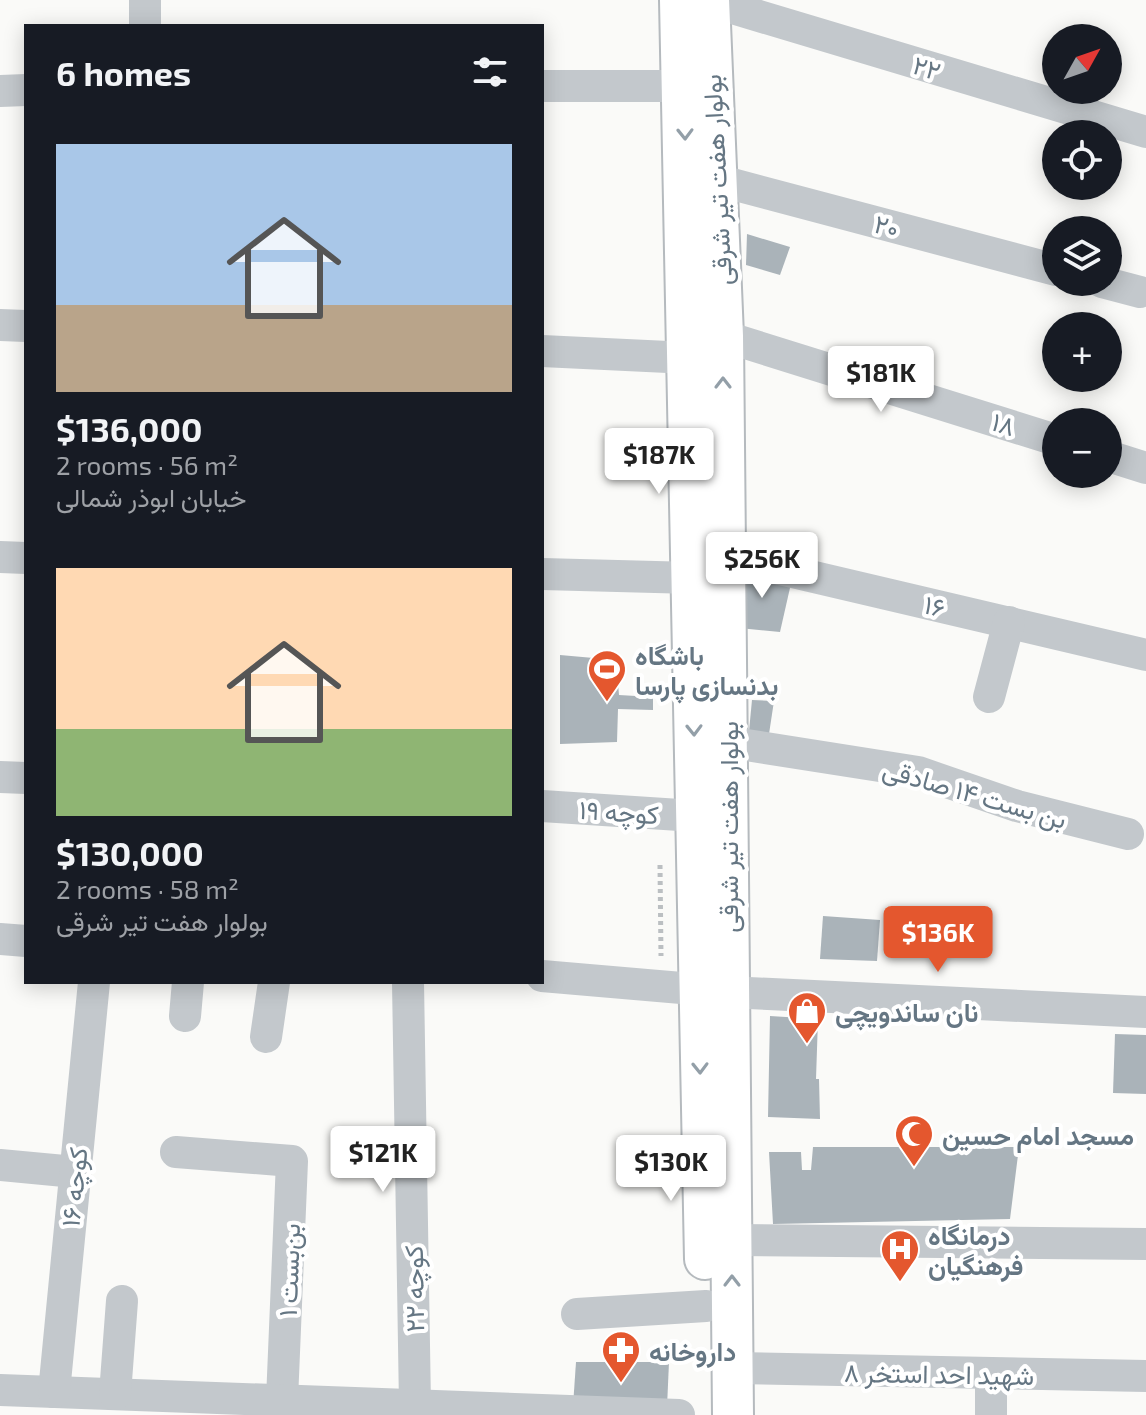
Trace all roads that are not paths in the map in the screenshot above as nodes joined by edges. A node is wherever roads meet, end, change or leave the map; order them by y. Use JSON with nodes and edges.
{"nodes":[{"id":1,"x":145,"y":0,"type":"edge"},
{"id":2,"x":699,"y":0,"type":"edge"},
{"id":3,"x":145,"y":24,"type":"edge"},
{"id":4,"x":544,"y":86,"type":"edge"},
{"id":5,"x":684,"y":86,"type":"junction"},
{"id":6,"x":24,"y":90,"type":"edge"},
{"id":7,"x":0,"y":91,"type":"edge"},
{"id":8,"x":1146,"y":132,"type":"edge"},
{"id":9,"x":717,"y":180,"type":"junction"},
{"id":10,"x":704,"y":264,"type":"junction"},
{"id":11,"x":1042,"y":266,"type":"edge"},
{"id":12,"x":1122,"y":287,"type":"edge"},
{"id":13,"x":1140,"y":292,"type":"dead end"},
{"id":14,"x":0,"y":325,"type":"edge"},
{"id":15,"x":24,"y":326,"type":"edge"},
{"id":16,"x":723,"y":336,"type":"junction"},
{"id":17,"x":544,"y":351,"type":"edge"},
{"id":18,"x":689,"y":358,"type":"junction"},
{"id":19,"x":1042,"y":436,"type":"edge"},
{"id":20,"x":1122,"y":460,"type":"edge"},
{"id":21,"x":1146,"y":468,"type":"edge"},
{"id":22,"x":0,"y":557,"type":"edge"},
{"id":23,"x":24,"y":558,"type":"edge"},
{"id":24,"x":709,"y":567,"type":"junction"},
{"id":25,"x":544,"y":574,"type":"edge"},
{"id":26,"x":1009,"y":622,"type":"junction"},
{"id":27,"x":1146,"y":655,"type":"edge"},
{"id":28,"x":989,"y":697,"type":"dead end"},
{"id":29,"x":727,"y":742,"type":"junction"},
{"id":30,"x":0,"y":777,"type":"edge"},
{"id":31,"x":24,"y":778,"type":"edge"},
{"id":32,"x":544,"y":806,"type":"edge"},
{"id":33,"x":695,"y":816,"type":"junction"},
{"id":34,"x":1128,"y":834,"type":"dead end"},
{"id":35,"x":0,"y":939,"type":"edge"},
{"id":36,"x":24,"y":941,"type":"edge"},
{"id":37,"x":544,"y":976,"type":"edge"},
{"id":38,"x":94,"y":984,"type":"edge"},
{"id":39,"x":188,"y":984,"type":"edge"},
{"id":40,"x":274,"y":984,"type":"edge"},
{"id":41,"x":408,"y":984,"type":"edge"},
{"id":42,"x":713,"y":991,"type":"junction"},
{"id":43,"x":1146,"y":1012,"type":"edge"},
{"id":44,"x":185,"y":1016,"type":"dead end"},
{"id":45,"x":266,"y":1037,"type":"dead end"},
{"id":46,"x":176,"y":1152,"type":"dead end"},
{"id":47,"x":0,"y":1165,"type":"edge"},
{"id":48,"x":75,"y":1172,"type":"junction"},
{"id":49,"x":732,"y":1240,"type":"junction"},
{"id":50,"x":1146,"y":1244,"type":"edge"},
{"id":51,"x":122,"y":1301,"type":"dead end"},
{"id":52,"x":706,"y":1306,"type":"junction"},
{"id":53,"x":577,"y":1314,"type":"dead end"},
{"id":54,"x":732,"y":1368,"type":"junction"},
{"id":55,"x":991,"y":1374,"type":"junction"},
{"id":56,"x":1146,"y":1376,"type":"edge"},
{"id":57,"x":0,"y":1390,"type":"edge"},
{"id":58,"x":54,"y":1392,"type":"junction"},
{"id":59,"x":115,"y":1394,"type":"junction"},
{"id":60,"x":282,"y":1400,"type":"junction"},
{"id":61,"x":147,"y":1405,"type":"edge"},
{"id":62,"x":415,"y":1405,"type":"junction"},
{"id":63,"x":679,"y":1415,"type":"edge"},
{"id":64,"x":708,"y":1415,"type":"edge"},
{"id":65,"x":733,"y":1415,"type":"edge"},
{"id":66,"x":991,"y":1415,"type":"edge"}],
"edges":[{"from":1,"to":3,"type":"street"},
{"from":2,"to":5,"type":"main road","name":"بولوار هفت تیر شرقی"},
{"from":2,"to":8,"type":"street","name":"۲۲"},
{"from":2,"to":9,"type":"main road","name":"بولوار هفت تیر شرقی"},
{"from":4,"to":5,"type":"street"},
{"from":5,"to":10,"type":"main road","name":"بولوار هفت تیر شرقی","one_way":true},
{"from":6,"to":7,"type":"street"},
{"from":9,"to":10,"type":"main road","name":"بولوار هفت تیر شرقی"},
{"from":9,"to":11,"type":"street","name":"۲۰"},
{"from":10,"to":16,"type":"main road","name":"بولوار هفت تیر شرقی"},
{"from":10,"to":18,"type":"main road","name":"بولوار هفت تیر شرقی"},
{"from":12,"to":13,"type":"street"},
{"from":14,"to":15,"type":"street"},
{"from":16,"to":19,"type":"street","name":"۱۸"},
{"from":24,"to":16,"type":"main road","name":"بولوار هفت تیر شرقی","one_way":true},
{"from":17,"to":18,"type":"street"},
{"from":18,"to":24,"type":"main road","name":"بولوار هفت تیر شرقی"},
{"from":20,"to":21,"type":"street"},
{"from":22,"to":23,"type":"street"},
{"from":24,"to":25,"type":"street","name":"۱۶"},
{"from":24,"to":26,"type":"street","name":"۱۶"},
{"from":24,"to":29,"type":"main road","name":"بولوار هفت تیر شرقی"},
{"from":24,"to":33,"type":"main road","name":"بولوار هفت تیر شرقی","one_way":true},
{"from":26,"to":27,"type":"street","name":"۱۶"},
{"from":26,"to":28,"type":"street"},
{"from":29,"to":34,"type":"street","name":"بن بست ۱۴ صادقی"},
{"from":29,"to":42,"type":"main road","name":"بولوار هفت تیر شرقی"},
{"from":30,"to":31,"type":"street"},
{"from":32,"to":33,"type":"street","name":"کوچه ۱۹"},
{"from":33,"to":42,"type":"main road","name":"بولوار هفت تیر شرقی"},
{"from":35,"to":36,"type":"street"},
{"from":37,"to":42,"type":"street"},
{"from":38,"to":48,"type":"street","name":"کوچه ۱۶"},
{"from":39,"to":44,"type":"street"},
{"from":40,"to":45,"type":"street"},
{"from":41,"to":62,"type":"street","name":"کوچه ۲۲"},
{"from":42,"to":43,"type":"street"},
{"from":42,"to":49,"type":"main road","name":"بولوار هفت تیر شرقی"},
{"from":42,"to":52,"type":"main road","name":"بولوار هفت تیر شرقی","one_way":true},
{"from":46,"to":60,"type":"street","name":"بن‌بست ۱"},
{"from":47,"to":48,"type":"street"},
{"from":48,"to":58,"type":"street","name":"کوچه ۱۶"},
{"from":49,"to":50,"type":"street"},
{"from":54,"to":49,"type":"main road","name":"بولوار هفت تیر شرقی","one_way":true},
{"from":51,"to":59,"type":"street"},
{"from":52,"to":53,"type":"street"},
{"from":52,"to":64,"type":"main road","name":"بولوار هفت تیر شرقی"},
{"from":54,"to":55,"type":"street","name":"شهید احد استخر ۸"},
{"from":54,"to":65,"type":"main road","name":"بولوار هفت تیر شرقی"},
{"from":55,"to":56,"type":"street","name":"شهید احد استخر ۸"},
{"from":55,"to":66,"type":"street"},
{"from":57,"to":58,"type":"street"},
{"from":58,"to":59,"type":"street"},
{"from":59,"to":61,"type":"street"},
{"from":60,"to":61,"type":"street"},
{"from":60,"to":62,"type":"street"},
{"from":62,"to":63,"type":"street"}]}
